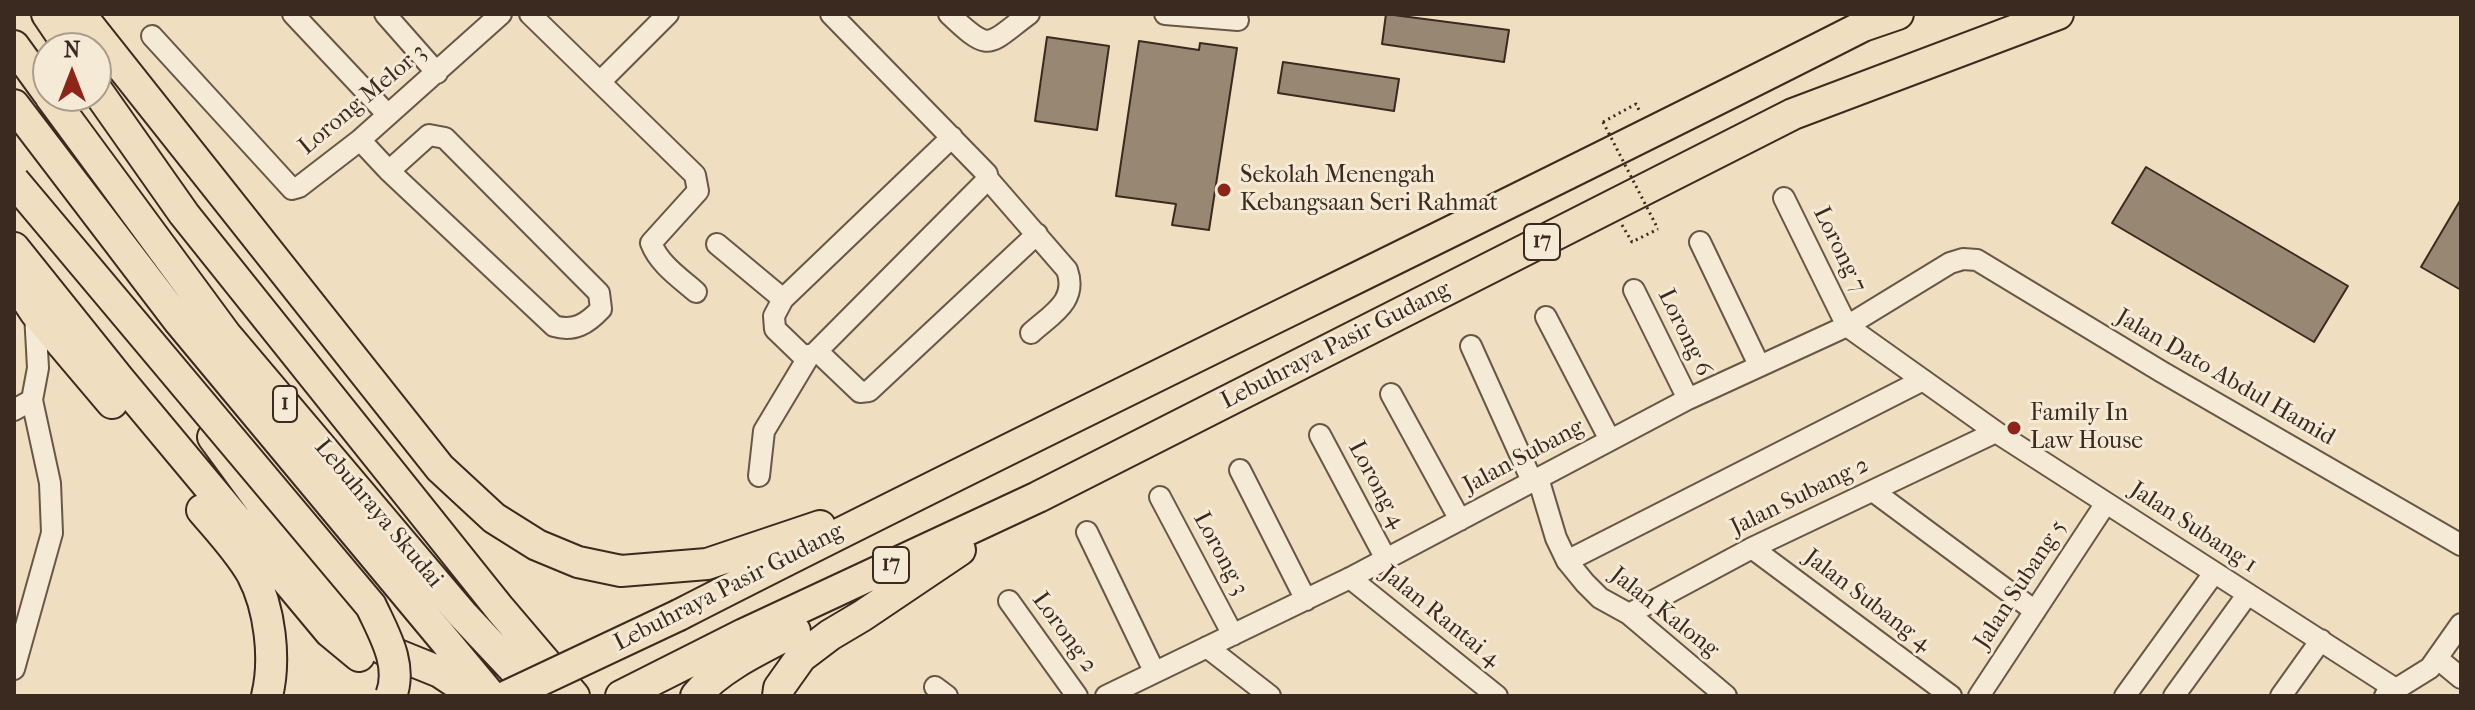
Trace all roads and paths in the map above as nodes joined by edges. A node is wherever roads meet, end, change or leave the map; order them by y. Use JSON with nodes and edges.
{"nodes":[{"id":1,"x":47,"y":14,"type":"edge"},
{"id":2,"x":73,"y":14,"type":"edge"},
{"id":3,"x":80,"y":14,"type":"edge"},
{"id":4,"x":293,"y":14,"type":"edge"},
{"id":5,"x":385,"y":14,"type":"edge"},
{"id":6,"x":668,"y":14,"type":"edge"},
{"id":7,"x":831,"y":14,"type":"edge"},
{"id":8,"x":949,"y":14,"type":"edge"},
{"id":9,"x":1029,"y":14,"type":"edge"},
{"id":10,"x":1165,"y":14,"type":"edge"},
{"id":11,"x":1898,"y":14,"type":"edge"},
{"id":12,"x":2058,"y":14,"type":"edge"},
{"id":13,"x":499,"y":15,"type":"edge"},
{"id":14,"x":544,"y":19,"type":"edge"},
{"id":15,"x":1238,"y":20,"type":"dead end"},
{"id":16,"x":59,"y":32,"type":"edge"},
{"id":17,"x":152,"y":36,"type":"dead end"},
{"id":18,"x":14,"y":46,"type":"edge"},
{"id":19,"x":32,"y":71,"type":"edge"},
{"id":20,"x":437,"y":73,"type":"junction"},
{"id":21,"x":600,"y":82,"type":"junction"},
{"id":22,"x":1636,"y":104,"type":"dead end"},
{"id":23,"x":14,"y":105,"type":"edge"},
{"id":24,"x":62,"y":112,"type":"edge"},
{"id":25,"x":112,"y":112,"type":"edge"},
{"id":26,"x":388,"y":115,"type":"junction"},
{"id":27,"x":952,"y":137,"type":"junction"},
{"id":28,"x":360,"y":140,"type":"junction"},
{"id":29,"x":389,"y":171,"type":"junction"},
{"id":30,"x":988,"y":179,"type":"junction"},
{"id":31,"x":14,"y":181,"type":"edge"},
{"id":32,"x":1784,"y":198,"type":"dead end"},
{"id":33,"x":14,"y":199,"type":"edge"},
{"id":34,"x":1037,"y":234,"type":"junction"},
{"id":35,"x":1632,"y":242,"type":"dead end"},
{"id":36,"x":1700,"y":242,"type":"dead end"},
{"id":37,"x":717,"y":244,"type":"dead end"},
{"id":38,"x":14,"y":248,"type":"edge"},
{"id":39,"x":1963,"y":259,"type":"joint"},
{"id":40,"x":14,"y":280,"type":"edge"},
{"id":41,"x":1634,"y":290,"type":"dead end"},
{"id":42,"x":696,"y":292,"type":"dead end"},
{"id":43,"x":783,"y":299,"type":"junction"},
{"id":44,"x":35,"y":312,"type":"junction"},
{"id":45,"x":1546,"y":317,"type":"dead end"},
{"id":46,"x":1847,"y":326,"type":"junction"},
{"id":47,"x":1031,"y":333,"type":"dead end"},
{"id":48,"x":1471,"y":346,"type":"dead end"},
{"id":49,"x":813,"y":354,"type":"junction"},
{"id":50,"x":1759,"y":365,"type":"junction"},
{"id":51,"x":1923,"y":380,"type":"junction"},
{"id":52,"x":1391,"y":394,"type":"dead end"},
{"id":53,"x":1688,"y":399,"type":"junction"},
{"id":54,"x":23,"y":405,"type":"edge"},
{"id":55,"x":1996,"y":432,"type":"junction"},
{"id":56,"x":1320,"y":435,"type":"dead end"},
{"id":57,"x":1610,"y":440,"type":"junction"},
{"id":58,"x":440,"y":468,"type":"junction"},
{"id":59,"x":1240,"y":470,"type":"dead end"},
{"id":60,"x":759,"y":476,"type":"dead end"},
{"id":61,"x":1535,"y":480,"type":"junction"},
{"id":62,"x":1873,"y":491,"type":"junction"},
{"id":63,"x":1038,"y":497,"type":"junction"},
{"id":64,"x":1160,"y":497,"type":"dead end"},
{"id":65,"x":903,"y":500,"type":"junction"},
{"id":66,"x":2106,"y":503,"type":"junction"},
{"id":67,"x":1460,"y":520,"type":"junction"},
{"id":68,"x":1087,"y":532,"type":"dead end"},
{"id":69,"x":2461,"y":545,"type":"edge"},
{"id":70,"x":1752,"y":548,"type":"junction"},
{"id":71,"x":1386,"y":559,"type":"junction"},
{"id":72,"x":1567,"y":561,"type":"junction"},
{"id":73,"x":2214,"y":573,"type":"junction"},
{"id":74,"x":1350,"y":578,"type":"junction"},
{"id":75,"x":2247,"y":595,"type":"junction"},
{"id":76,"x":1306,"y":600,"type":"junction"},
{"id":77,"x":1009,"y":601,"type":"dead end"},
{"id":78,"x":2035,"y":611,"type":"junction"},
{"id":79,"x":1629,"y":614,"type":"junction"},
{"id":80,"x":2461,"y":624,"type":"edge"},
{"id":81,"x":1233,"y":635,"type":"junction"},
{"id":82,"x":2321,"y":640,"type":"junction"},
{"id":83,"x":747,"y":644,"type":"junction"},
{"id":84,"x":1207,"y":647,"type":"junction"},
{"id":85,"x":2438,"y":659,"type":"junction"},
{"id":86,"x":14,"y":669,"type":"edge"},
{"id":87,"x":1154,"y":671,"type":"junction"},
{"id":88,"x":2461,"y":678,"type":"edge"},
{"id":89,"x":2389,"y":692,"type":"edge"},
{"id":90,"x":267,"y":696,"type":"edge"},
{"id":91,"x":391,"y":696,"type":"edge"},
{"id":92,"x":443,"y":696,"type":"edge"},
{"id":93,"x":476,"y":696,"type":"edge"},
{"id":94,"x":491,"y":696,"type":"edge"},
{"id":95,"x":507,"y":696,"type":"edge"},
{"id":96,"x":539,"y":696,"type":"edge"},
{"id":97,"x":574,"y":696,"type":"edge"},
{"id":98,"x":621,"y":696,"type":"edge"},
{"id":99,"x":696,"y":696,"type":"edge"},
{"id":100,"x":778,"y":696,"type":"edge"},
{"id":101,"x":1077,"y":696,"type":"edge"},
{"id":102,"x":1106,"y":696,"type":"edge"},
{"id":103,"x":1270,"y":696,"type":"edge"},
{"id":104,"x":1497,"y":696,"type":"edge"},
{"id":105,"x":1726,"y":696,"type":"edge"},
{"id":106,"x":1951,"y":696,"type":"edge"},
{"id":107,"x":1979,"y":696,"type":"edge"},
{"id":108,"x":2125,"y":696,"type":"edge"},
{"id":109,"x":2174,"y":696,"type":"edge"},
{"id":110,"x":2281,"y":696,"type":"edge"}],
"edges":[{"from":1,"to":16,"type":"highway"},
{"from":2,"to":58,"type":"highway"},
{"from":3,"to":58,"type":"highway"},
{"from":4,"to":26,"type":"street"},
{"from":5,"to":20,"type":"street"},
{"from":6,"to":21,"type":"street"},
{"from":7,"to":27,"type":"street"},
{"from":8,"to":9,"type":"street"},
{"from":10,"to":15,"type":"street"},
{"from":11,"to":65,"type":"highway","name":"Lebuhraya Pasir Gudang","number":"17"},
{"from":12,"to":63,"type":"highway","name":"Lebuhraya Pasir Gudang","number":"17"},
{"from":13,"to":20,"type":"street","name":"Lorong Melor 3"},
{"from":14,"to":21,"type":"street"},
{"from":17,"to":28,"type":"street","name":"Lorong Melor 3"},
{"from":18,"to":19,"type":"highway","name":"Lebuhraya Skudai","number":"1"},
{"from":20,"to":26,"type":"street","name":"Lorong Melor 3"},
{"from":21,"to":42,"type":"street"},
{"from":22,"to":35,"type":"path","bridge":true},
{"from":23,"to":94,"type":"highway","name":"Lebuhraya Skudai","number":"1"},
{"from":24,"to":96,"type":"highway","name":"Lebuhraya Skudai","number":"1"},
{"from":25,"to":97,"type":"highway"},
{"from":26,"to":28,"type":"street","name":"Lorong Melor 3"},
{"from":27,"to":30,"type":"street"},
{"from":27,"to":43,"type":"street"},
{"from":28,"to":29,"type":"street"},
{"from":29,"to":29,"type":"street"},
{"from":30,"to":34,"type":"street"},
{"from":30,"to":49,"type":"street"},
{"from":31,"to":91,"type":"highway","bridge":true},
{"from":32,"to":46,"type":"street","name":"Lorong 7"},
{"from":33,"to":93,"type":"highway"},
{"from":34,"to":47,"type":"street"},
{"from":34,"to":49,"type":"street"},
{"from":36,"to":50,"type":"street"},
{"from":37,"to":43,"type":"street"},
{"from":38,"to":92,"type":"highway"},
{"from":39,"to":46,"type":"street","name":"Jalan Subang"},
{"from":39,"to":69,"type":"street","name":"Jalan Dato Abdul Hamid"},
{"from":40,"to":44,"type":"highway"},
{"from":41,"to":53,"type":"street","name":"Lorong 6"},
{"from":43,"to":49,"type":"street"},
{"from":44,"to":54,"type":"street"},
{"from":44,"to":90,"type":"highway"},
{"from":45,"to":57,"type":"street"},
{"from":46,"to":50,"type":"street","name":"Jalan Subang"},
{"from":46,"to":51,"type":"street","name":"Jalan Subang 1"},
{"from":48,"to":61,"type":"street","name":"Jalan Kalong"},
{"from":49,"to":60,"type":"street"},
{"from":50,"to":53,"type":"street","name":"Jalan Subang"},
{"from":51,"to":55,"type":"street","name":"Jalan Subang 1"},
{"from":51,"to":72,"type":"street"},
{"from":52,"to":67,"type":"street"},
{"from":53,"to":57,"type":"street","name":"Jalan Subang"},
{"from":54,"to":86,"type":"street"},
{"from":55,"to":62,"type":"street","name":"Jalan Subang 2"},
{"from":55,"to":66,"type":"street","name":"Jalan Subang 1"},
{"from":56,"to":71,"type":"street","name":"Lorong 4"},
{"from":57,"to":61,"type":"street","name":"Jalan Subang"},
{"from":58,"to":65,"type":"highway"},
{"from":59,"to":76,"type":"street"},
{"from":61,"to":67,"type":"street","name":"Jalan Subang"},
{"from":61,"to":72,"type":"street","name":"Jalan Kalong"},
{"from":62,"to":70,"type":"street","name":"Jalan Subang 2"},
{"from":62,"to":78,"type":"street"},
{"from":63,"to":83,"type":"highway","name":"Lebuhraya Pasir Gudang","number":"17"},
{"from":63,"to":100,"type":"highway"},
{"from":64,"to":81,"type":"street","name":"Lorong 3"},
{"from":65,"to":95,"type":"highway","name":"Lebuhraya Pasir Gudang","number":"17","bridge":true},
{"from":66,"to":73,"type":"street","name":"Jalan Subang 1"},
{"from":66,"to":78,"type":"street","name":"Jalan Subang 5"},
{"from":67,"to":71,"type":"street","name":"Jalan Subang"},
{"from":68,"to":87,"type":"street"},
{"from":70,"to":79,"type":"street","name":"Jalan Subang 2"},
{"from":70,"to":106,"type":"street","name":"Jalan Subang 4"},
{"from":71,"to":74,"type":"street","name":"Jalan Subang"},
{"from":72,"to":79,"type":"street","name":"Jalan Kalong"},
{"from":73,"to":75,"type":"street","name":"Jalan Subang 1"},
{"from":73,"to":108,"type":"street"},
{"from":74,"to":76,"type":"street","name":"Jalan Subang"},
{"from":74,"to":104,"type":"street","name":"Jalan Rantai 4"},
{"from":75,"to":82,"type":"street","name":"Jalan Subang 1"},
{"from":75,"to":109,"type":"street"},
{"from":76,"to":81,"type":"street","name":"Jalan Subang"},
{"from":77,"to":101,"type":"street","name":"Lorong 2"},
{"from":78,"to":107,"type":"street","name":"Jalan Subang 5"},
{"from":79,"to":105,"type":"street","name":"Jalan Kalong"},
{"from":80,"to":85,"type":"street"},
{"from":81,"to":84,"type":"street","name":"Jalan Subang"},
{"from":82,"to":89,"type":"street","name":"Jalan Subang 1"},
{"from":82,"to":110,"type":"street"},
{"from":83,"to":98,"type":"highway","name":"Lebuhraya Pasir Gudang","number":"17"},
{"from":83,"to":99,"type":"highway"},
{"from":84,"to":87,"type":"street","name":"Jalan Subang"},
{"from":84,"to":103,"type":"street"},
{"from":85,"to":88,"type":"street"},
{"from":85,"to":89,"type":"street"},
{"from":87,"to":102,"type":"street","name":"Jalan Subang"}]}
